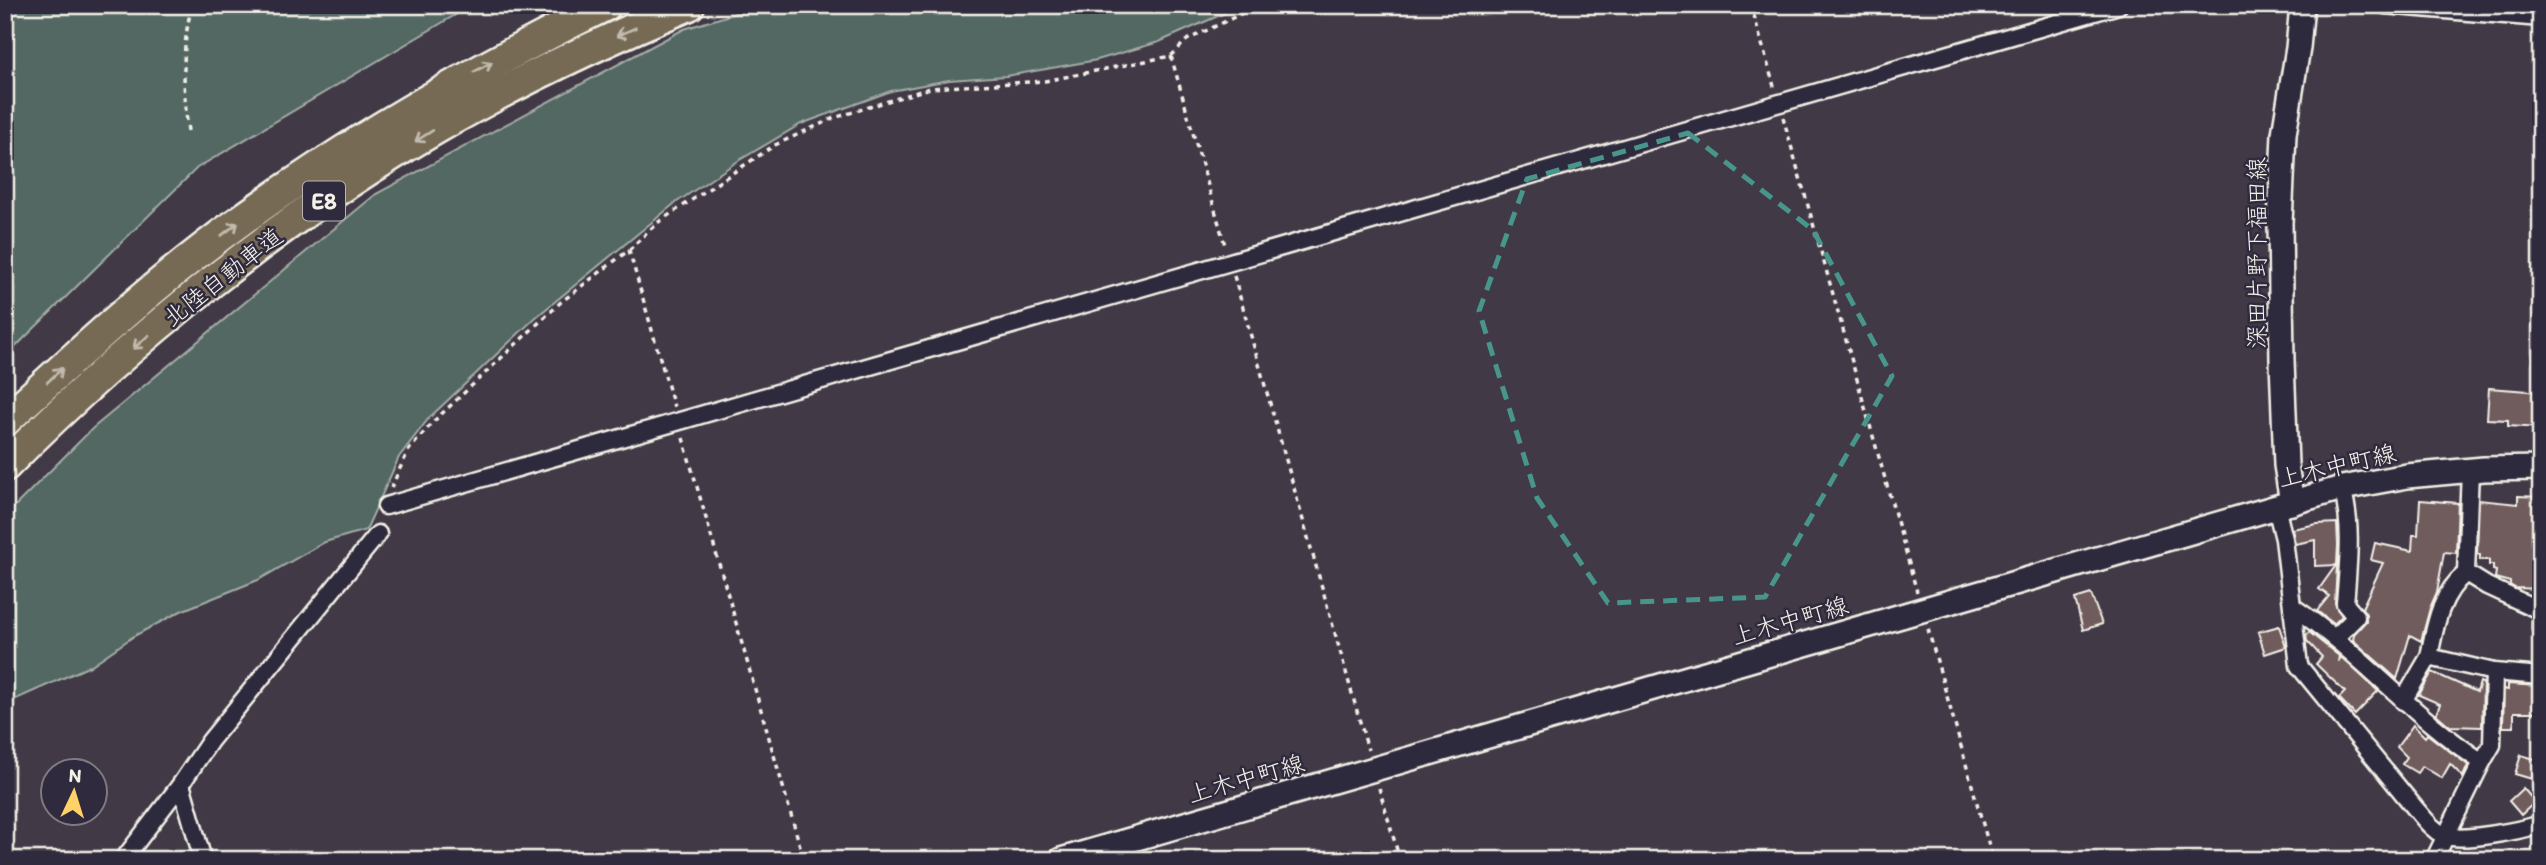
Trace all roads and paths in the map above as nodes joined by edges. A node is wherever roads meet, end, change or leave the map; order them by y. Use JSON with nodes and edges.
{"nodes":[{"id":1,"x":192,"y":5,"type":"edge"},
{"id":2,"x":606,"y":5,"type":"edge"},
{"id":3,"x":689,"y":5,"type":"edge"},
{"id":4,"x":1259,"y":5,"type":"edge"},
{"id":5,"x":1751,"y":5,"type":"edge"},
{"id":6,"x":2119,"y":5,"type":"edge"},
{"id":7,"x":2302,"y":5,"type":"edge"},
{"id":8,"x":2384,"y":5,"type":"edge"},
{"id":9,"x":2541,"y":18,"type":"edge"},
{"id":10,"x":1171,"y":55,"type":"junction"},
{"id":11,"x":1779,"y":104,"type":"junction"},
{"id":12,"x":188,"y":131,"type":"dead end"},
{"id":13,"x":629,"y":250,"type":"junction"},
{"id":14,"x":1230,"y":262,"type":"junction"},
{"id":15,"x":5,"y":421,"type":"edge"},
{"id":16,"x":678,"y":422,"type":"junction"},
{"id":17,"x":5,"y":466,"type":"edge"},
{"id":18,"x":2541,"y":468,"type":"edge"},
{"id":19,"x":2470,"y":470,"type":"junction"},
{"id":20,"x":2342,"y":488,"type":"junction"},
{"id":21,"x":2284,"y":505,"type":"junction"},
{"id":22,"x":386,"y":506,"type":"joint"},
{"id":23,"x":379,"y":534,"type":"dead end"},
{"id":24,"x":2466,"y":573,"type":"junction"},
{"id":25,"x":2293,"y":607,"type":"junction"},
{"id":26,"x":1922,"y":610,"type":"junction"},
{"id":27,"x":2541,"y":611,"type":"edge"},
{"id":28,"x":2541,"y":629,"type":"edge"},
{"id":29,"x":2335,"y":638,"type":"junction"},
{"id":30,"x":2429,"y":657,"type":"junction"},
{"id":31,"x":2494,"y":672,"type":"junction"},
{"id":32,"x":2541,"y":676,"type":"edge"},
{"id":33,"x":2403,"y":701,"type":"junction"},
{"id":34,"x":2482,"y":762,"type":"junction"},
{"id":35,"x":1374,"y":769,"type":"junction"},
{"id":36,"x":181,"y":784,"type":"junction"},
{"id":37,"x":2541,"y":824,"type":"edge"},
{"id":38,"x":2445,"y":836,"type":"junction"},
{"id":39,"x":123,"y":860,"type":"edge"},
{"id":40,"x":203,"y":860,"type":"edge"},
{"id":41,"x":804,"y":860,"type":"edge"},
{"id":42,"x":1061,"y":860,"type":"edge"},
{"id":43,"x":1400,"y":860,"type":"edge"},
{"id":44,"x":1993,"y":860,"type":"edge"},
{"id":45,"x":2434,"y":860,"type":"edge"}],
"edges":[{"from":1,"to":12,"type":"path"},
{"from":15,"to":2,"type":"highway","name":"北陸自動車道","number":"E8","one_way":true},
{"from":3,"to":17,"type":"highway","name":"北陸自動車道","number":"E8","one_way":true},
{"from":4,"to":10,"type":"path"},
{"from":5,"to":11,"type":"path"},
{"from":6,"to":11,"type":"street"},
{"from":7,"to":21,"type":"main road","name":"深田片野下福田線"},
{"from":8,"to":9,"type":"street"},
{"from":10,"to":13,"type":"path"},
{"from":10,"to":14,"type":"path"},
{"from":11,"to":14,"type":"street"},
{"from":11,"to":26,"type":"path"},
{"from":13,"to":16,"type":"path"},
{"from":13,"to":22,"type":"path"},
{"from":14,"to":16,"type":"street"},
{"from":14,"to":35,"type":"path"},
{"from":16,"to":22,"type":"street"},
{"from":16,"to":41,"type":"path"},
{"from":18,"to":19,"type":"main road","name":"上木中町線"},
{"from":19,"to":20,"type":"main road","name":"上木中町線"},
{"from":19,"to":24,"type":"street"},
{"from":20,"to":21,"type":"main road","name":"上木中町線"},
{"from":20,"to":29,"type":"street"},
{"from":21,"to":25,"type":"street"},
{"from":21,"to":26,"type":"main road","name":"上木中町線"},
{"from":23,"to":36,"type":"street"},
{"from":24,"to":27,"type":"street"},
{"from":24,"to":30,"type":"street"},
{"from":25,"to":29,"type":"street"},
{"from":25,"to":38,"type":"street"},
{"from":26,"to":35,"type":"main road","name":"上木中町線"},
{"from":26,"to":44,"type":"path"},
{"from":27,"to":28,"type":"street"},
{"from":29,"to":33,"type":"street"},
{"from":30,"to":31,"type":"street"},
{"from":30,"to":33,"type":"street"},
{"from":31,"to":32,"type":"street"},
{"from":31,"to":34,"type":"street"},
{"from":33,"to":34,"type":"street"},
{"from":34,"to":38,"type":"street"},
{"from":35,"to":42,"type":"main road","name":"上木中町線"},
{"from":35,"to":43,"type":"path"},
{"from":36,"to":39,"type":"street"},
{"from":36,"to":40,"type":"street"},
{"from":37,"to":38,"type":"street"},
{"from":38,"to":45,"type":"street"}]}
